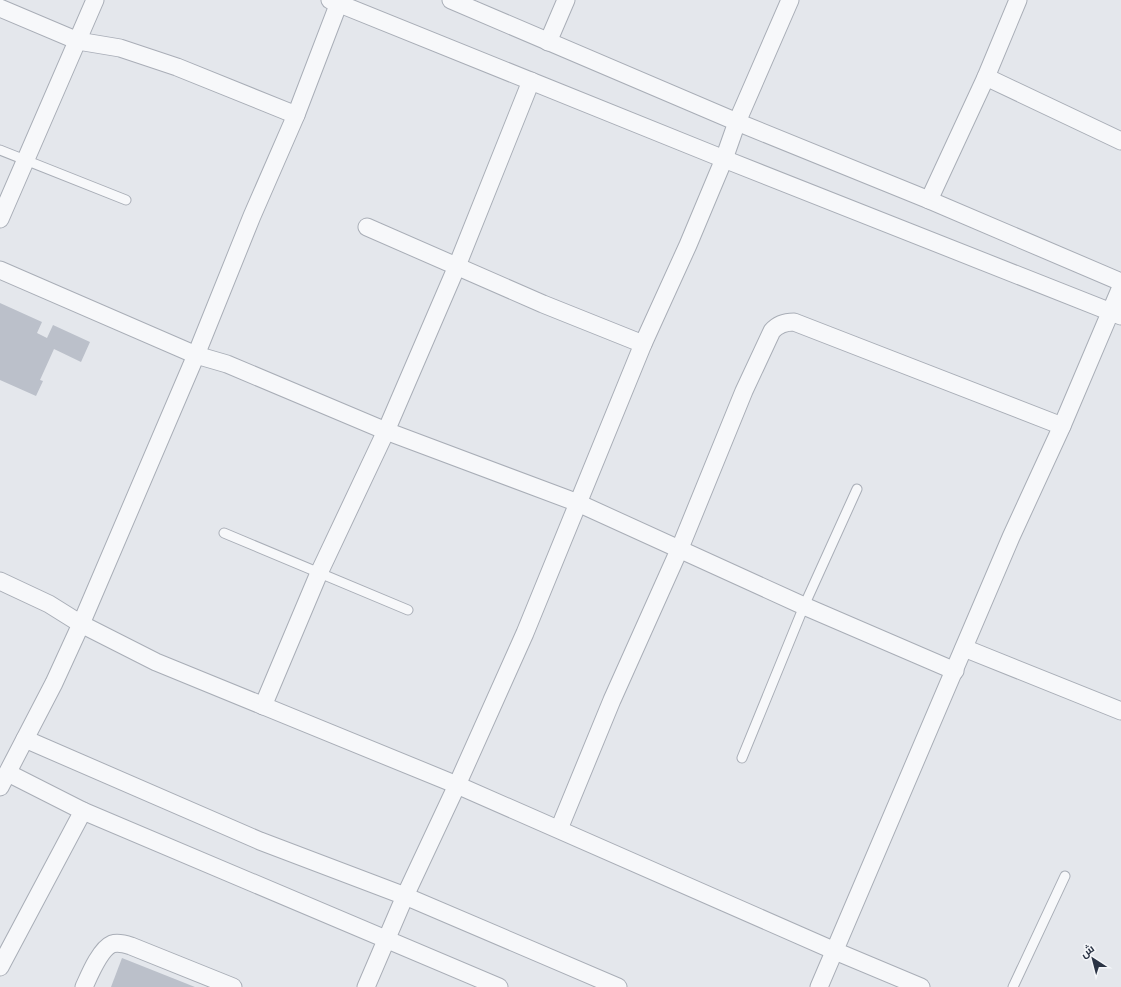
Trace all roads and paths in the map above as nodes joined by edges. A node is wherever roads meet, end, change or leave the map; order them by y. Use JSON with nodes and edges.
{"nodes":[{"id":1,"x":95,"y":0,"type":"edge"},
{"id":2,"x":451,"y":0,"type":"edge"},
{"id":3,"x":566,"y":0,"type":"edge"},
{"id":4,"x":790,"y":0,"type":"edge"},
{"id":5,"x":1018,"y":0,"type":"edge"},
{"id":6,"x":336,"y":1,"type":"edge"},
{"id":7,"x":0,"y":8,"type":"edge"},
{"id":8,"x":78,"y":40,"type":"junction"},
{"id":9,"x":548,"y":42,"type":"junction"},
{"id":10,"x":986,"y":76,"type":"junction"},
{"id":11,"x":531,"y":81,"type":"junction"},
{"id":12,"x":296,"y":115,"type":"junction"},
{"id":13,"x":737,"y":122,"type":"junction"},
{"id":14,"x":1121,"y":141,"type":"edge"},
{"id":15,"x":0,"y":150,"type":"edge"},
{"id":16,"x":724,"y":159,"type":"junction"},
{"id":17,"x":25,"y":160,"type":"junction"},
{"id":18,"x":126,"y":200,"type":"dead end"},
{"id":19,"x":929,"y":200,"type":"junction"},
{"id":20,"x":0,"y":219,"type":"edge"},
{"id":21,"x":367,"y":227,"type":"dead end"},
{"id":22,"x":457,"y":266,"type":"junction"},
{"id":23,"x":0,"y":270,"type":"edge"},
{"id":24,"x":1121,"y":282,"type":"edge"},
{"id":25,"x":1121,"y":287,"type":"edge"},
{"id":26,"x":1116,"y":314,"type":"edge"},
{"id":27,"x":643,"y":344,"type":"junction"},
{"id":28,"x":196,"y":355,"type":"junction"},
{"id":29,"x":1062,"y":426,"type":"junction"},
{"id":30,"x":386,"y":431,"type":"junction"},
{"id":31,"x":857,"y":489,"type":"dead end"},
{"id":32,"x":578,"y":503,"type":"junction"},
{"id":33,"x":224,"y":533,"type":"dead end"},
{"id":34,"x":680,"y":548,"type":"junction"},
{"id":35,"x":320,"y":573,"type":"junction"},
{"id":36,"x":0,"y":581,"type":"edge"},
{"id":37,"x":804,"y":606,"type":"junction"},
{"id":38,"x":408,"y":610,"type":"dead end"},
{"id":39,"x":81,"y":624,"type":"junction"},
{"id":40,"x":964,"y":648,"type":"junction"},
{"id":41,"x":955,"y":671,"type":"junction"},
{"id":42,"x":263,"y":706,"type":"junction"},
{"id":43,"x":1121,"y":711,"type":"edge"},
{"id":44,"x":25,"y":739,"type":"junction"},
{"id":45,"x":742,"y":758,"type":"dead end"},
{"id":46,"x":4,"y":780,"type":"edge"},
{"id":47,"x":457,"y":784,"type":"junction"},
{"id":48,"x":83,"y":811,"type":"junction"},
{"id":49,"x":559,"y":828,"type":"junction"},
{"id":50,"x":1065,"y":876,"type":"dead end"},
{"id":51,"x":405,"y":896,"type":"junction"},
{"id":52,"x":387,"y":939,"type":"junction"},
{"id":53,"x":834,"y":951,"type":"junction"},
{"id":54,"x":0,"y":967,"type":"edge"},
{"id":55,"x":84,"y":987,"type":"edge"},
{"id":56,"x":233,"y":987,"type":"edge"},
{"id":57,"x":366,"y":987,"type":"edge"},
{"id":58,"x":499,"y":987,"type":"edge"},
{"id":59,"x":618,"y":987,"type":"edge"},
{"id":60,"x":819,"y":987,"type":"edge"},
{"id":61,"x":921,"y":987,"type":"edge"},
{"id":62,"x":1013,"y":987,"type":"edge"}],
"edges":[{"from":1,"to":8,"type":"street"},
{"from":2,"to":9,"type":"street"},
{"from":3,"to":9,"type":"street"},
{"from":4,"to":13,"type":"street"},
{"from":5,"to":10,"type":"street"},
{"from":6,"to":11,"type":"street"},
{"from":6,"to":12,"type":"street"},
{"from":7,"to":8,"type":"street"},
{"from":8,"to":12,"type":"street"},
{"from":8,"to":17,"type":"street"},
{"from":9,"to":13,"type":"street"},
{"from":10,"to":14,"type":"street"},
{"from":10,"to":19,"type":"street"},
{"from":11,"to":16,"type":"street"},
{"from":11,"to":22,"type":"street"},
{"from":12,"to":28,"type":"street"},
{"from":13,"to":16,"type":"street"},
{"from":13,"to":19,"type":"street"},
{"from":15,"to":17,"type":"lane"},
{"from":16,"to":26,"type":"street"},
{"from":16,"to":27,"type":"street"},
{"from":17,"to":18,"type":"lane"},
{"from":17,"to":20,"type":"street"},
{"from":19,"to":24,"type":"street"},
{"from":21,"to":22,"type":"street"},
{"from":22,"to":27,"type":"street"},
{"from":22,"to":30,"type":"street"},
{"from":23,"to":28,"type":"street"},
{"from":25,"to":26,"type":"street"},
{"from":26,"to":29,"type":"street"},
{"from":27,"to":32,"type":"street"},
{"from":28,"to":30,"type":"street"},
{"from":28,"to":39,"type":"street"},
{"from":29,"to":34,"type":"street"},
{"from":29,"to":40,"type":"street"},
{"from":30,"to":32,"type":"street"},
{"from":30,"to":35,"type":"street"},
{"from":31,"to":37,"type":"lane"},
{"from":32,"to":34,"type":"street"},
{"from":32,"to":47,"type":"street"},
{"from":33,"to":35,"type":"lane"},
{"from":34,"to":37,"type":"street"},
{"from":34,"to":49,"type":"street"},
{"from":35,"to":38,"type":"lane"},
{"from":35,"to":42,"type":"street"},
{"from":36,"to":39,"type":"street"},
{"from":37,"to":41,"type":"street"},
{"from":37,"to":45,"type":"lane"},
{"from":39,"to":42,"type":"street"},
{"from":39,"to":44,"type":"street"},
{"from":40,"to":41,"type":"street"},
{"from":40,"to":43,"type":"street"},
{"from":41,"to":53,"type":"street"},
{"from":42,"to":47,"type":"street"},
{"from":44,"to":46,"type":"street"},
{"from":44,"to":51,"type":"street"},
{"from":46,"to":48,"type":"street"},
{"from":47,"to":49,"type":"street"},
{"from":47,"to":51,"type":"street"},
{"from":48,"to":52,"type":"street"},
{"from":48,"to":54,"type":"street"},
{"from":49,"to":53,"type":"street"},
{"from":50,"to":62,"type":"lane"},
{"from":51,"to":52,"type":"street"},
{"from":51,"to":59,"type":"street"},
{"from":52,"to":57,"type":"street"},
{"from":52,"to":58,"type":"street"},
{"from":53,"to":60,"type":"street"},
{"from":53,"to":61,"type":"street"},
{"from":55,"to":56,"type":"street"}]}
